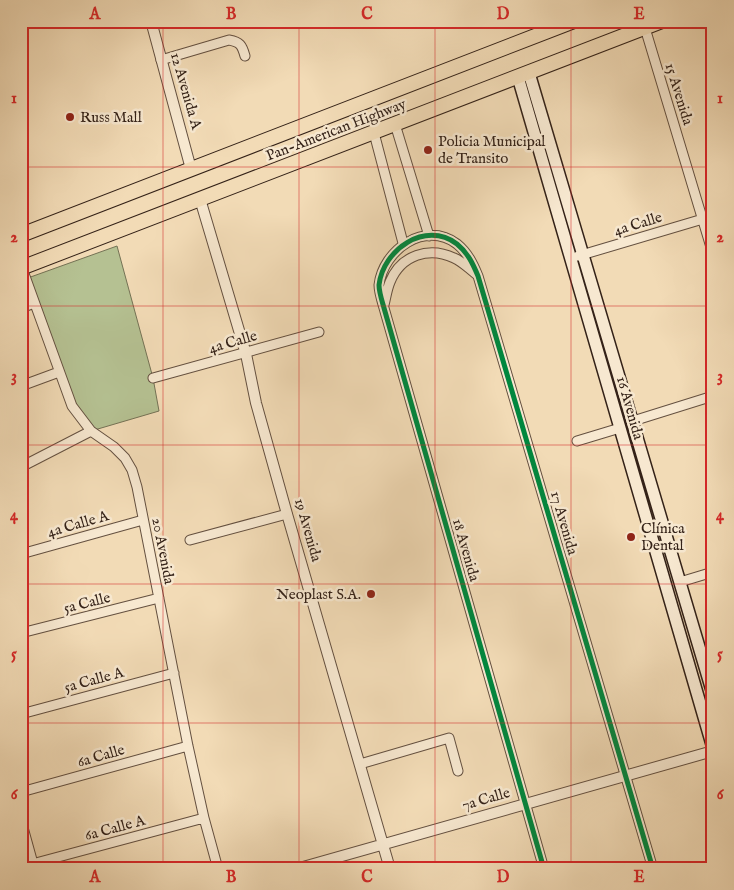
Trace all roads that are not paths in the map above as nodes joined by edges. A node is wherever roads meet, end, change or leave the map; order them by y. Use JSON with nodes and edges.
{"nodes":[{"id":1,"x":151,"y":21,"type":"edge"},
{"id":2,"x":574,"y":21,"type":"edge"},
{"id":3,"x":662,"y":21,"type":"edge"},
{"id":4,"x":645,"y":28,"type":"junction"},
{"id":5,"x":245,"y":56,"type":"dead end"},
{"id":6,"x":161,"y":60,"type":"junction"},
{"id":7,"x":523,"y":75,"type":"junction"},
{"id":8,"x":395,"y":124,"type":"junction"},
{"id":9,"x":374,"y":133,"type":"junction"},
{"id":10,"x":191,"y":169,"type":"junction"},
{"id":11,"x":200,"y":199,"type":"junction"},
{"id":12,"x":713,"y":216,"type":"edge"},
{"id":13,"x":702,"y":219,"type":"junction"},
{"id":14,"x":21,"y":235,"type":"edge"},
{"id":15,"x":429,"y":236,"type":"junction"},
{"id":16,"x":403,"y":243,"type":"junction"},
{"id":17,"x":583,"y":254,"type":"junction"},
{"id":18,"x":713,"y":254,"type":"edge"},
{"id":19,"x":571,"y":258,"type":"junction"},
{"id":20,"x":22,"y":268,"type":"edge"},
{"id":21,"x":478,"y":276,"type":"junction"},
{"id":22,"x":34,"y":303,"type":"junction"},
{"id":23,"x":21,"y":308,"type":"edge"},
{"id":24,"x":384,"y":308,"type":"junction"},
{"id":25,"x":319,"y":332,"type":"dead end"},
{"id":26,"x":246,"y":354,"type":"junction"},
{"id":27,"x":59,"y":372,"type":"junction"},
{"id":28,"x":153,"y":378,"type":"dead end"},
{"id":29,"x":21,"y":386,"type":"edge"},
{"id":30,"x":713,"y":396,"type":"edge"},
{"id":31,"x":633,"y":421,"type":"junction"},
{"id":32,"x":620,"y":428,"type":"junction"},
{"id":33,"x":91,"y":432,"type":"junction"},
{"id":34,"x":577,"y":441,"type":"dead end"},
{"id":35,"x":21,"y":468,"type":"edge"},
{"id":36,"x":287,"y":514,"type":"junction"},
{"id":37,"x":143,"y":520,"type":"junction"},
{"id":38,"x":190,"y":540,"type":"dead end"},
{"id":39,"x":21,"y":554,"type":"edge"},
{"id":40,"x":713,"y":572,"type":"edge"},
{"id":41,"x":680,"y":582,"type":"junction"},
{"id":42,"x":159,"y":598,"type":"junction"},
{"id":43,"x":21,"y":633,"type":"edge"},
{"id":44,"x":174,"y":673,"type":"junction"},
{"id":45,"x":713,"y":694,"type":"edge"},
{"id":46,"x":21,"y":714,"type":"edge"},
{"id":47,"x":188,"y":746,"type":"junction"},
{"id":48,"x":713,"y":749,"type":"edge"},
{"id":49,"x":360,"y":764,"type":"junction"},
{"id":50,"x":458,"y":771,"type":"dead end"},
{"id":51,"x":626,"y":775,"type":"junction"},
{"id":52,"x":21,"y":792,"type":"edge"},
{"id":53,"x":525,"y":803,"type":"junction"},
{"id":54,"x":204,"y":818,"type":"junction"},
{"id":55,"x":21,"y":822,"type":"edge"},
{"id":56,"x":384,"y":845,"type":"junction"},
{"id":57,"x":33,"y":866,"type":"edge"},
{"id":58,"x":218,"y":869,"type":"edge"},
{"id":59,"x":296,"y":869,"type":"edge"},
{"id":60,"x":390,"y":869,"type":"edge"},
{"id":61,"x":544,"y":869,"type":"edge"},
{"id":62,"x":653,"y":869,"type":"edge"}],
"edges":[{"from":1,"to":6,"type":"street","name":"12 Avenida A"},
{"from":2,"to":10,"type":"highway","name":"Pan-American Highway"},
{"from":3,"to":4,"type":"highway","name":"Pan-American Highway"},
{"from":4,"to":7,"type":"highway","name":"Pan-American Highway"},
{"from":4,"to":13,"type":"street","name":"15 Avenida"},
{"from":5,"to":6,"type":"street"},
{"from":6,"to":10,"type":"street","name":"12 Avenida A"},
{"from":7,"to":8,"type":"highway","name":"Pan-American Highway"},
{"from":7,"to":17,"type":"main road","name":"16 Avenida"},
{"from":7,"to":19,"type":"main road","name":"16 Avenida"},
{"from":8,"to":9,"type":"highway","name":"Pan-American Highway"},
{"from":8,"to":15,"type":"street"},
{"from":9,"to":11,"type":"highway","name":"Pan-American Highway"},
{"from":9,"to":16,"type":"street"},
{"from":10,"to":14,"type":"highway","name":"Pan-American Highway"},
{"from":11,"to":20,"type":"highway","name":"Pan-American Highway"},
{"from":11,"to":26,"type":"street","name":"19 Avenida"},
{"from":12,"to":13,"type":"street","name":"4a Calle"},
{"from":13,"to":17,"type":"street","name":"4a Calle"},
{"from":13,"to":18,"type":"street","name":"15 Avenida"},
{"from":15,"to":16,"type":"street","name":"17 Avenida"},
{"from":15,"to":21,"type":"street","name":"17 Avenida"},
{"from":16,"to":24,"type":"street","name":"18 Avenida"},
{"from":17,"to":19,"type":"street","name":"4a Calle"},
{"from":17,"to":31,"type":"main road","name":"16 Avenida"},
{"from":19,"to":32,"type":"main road","name":"16 Avenida"},
{"from":20,"to":22,"type":"street","name":"20 Avenida"},
{"from":21,"to":24,"type":"street"},
{"from":21,"to":51,"type":"street","name":"17 Avenida"},
{"from":22,"to":23,"type":"street"},
{"from":22,"to":27,"type":"street","name":"20 Avenida"},
{"from":24,"to":53,"type":"street","name":"18 Avenida"},
{"from":25,"to":26,"type":"street","name":"4a Calle"},
{"from":26,"to":28,"type":"street","name":"4a Calle"},
{"from":26,"to":36,"type":"street","name":"19 Avenida"},
{"from":27,"to":29,"type":"street"},
{"from":27,"to":33,"type":"street","name":"20 Avenida"},
{"from":30,"to":31,"type":"street"},
{"from":31,"to":41,"type":"main road","name":"16 Avenida"},
{"from":32,"to":34,"type":"street"},
{"from":32,"to":48,"type":"main road","name":"16 Avenida"},
{"from":33,"to":35,"type":"street"},
{"from":33,"to":37,"type":"street","name":"20 Avenida"},
{"from":36,"to":38,"type":"street"},
{"from":36,"to":49,"type":"street","name":"19 Avenida"},
{"from":37,"to":39,"type":"street","name":"4a Calle A"},
{"from":37,"to":42,"type":"street","name":"20 Avenida"},
{"from":40,"to":41,"type":"street"},
{"from":41,"to":45,"type":"main road","name":"16 Avenida"},
{"from":42,"to":43,"type":"street","name":"5a Calle"},
{"from":42,"to":44,"type":"street","name":"20 Avenida"},
{"from":44,"to":46,"type":"street","name":"5a Calle A"},
{"from":44,"to":47,"type":"street","name":"20 Avenida"},
{"from":47,"to":52,"type":"street","name":"6a Calle"},
{"from":47,"to":54,"type":"street","name":"20 Avenida"},
{"from":48,"to":51,"type":"street","name":"7a Calle"},
{"from":49,"to":50,"type":"street"},
{"from":49,"to":56,"type":"street","name":"19 Avenida"},
{"from":51,"to":53,"type":"street","name":"7a Calle"},
{"from":51,"to":62,"type":"street","name":"17 Avenida"},
{"from":53,"to":56,"type":"street","name":"7a Calle"},
{"from":53,"to":61,"type":"street","name":"18 Avenida"},
{"from":54,"to":57,"type":"street","name":"6a Calle A"},
{"from":54,"to":58,"type":"street","name":"20 Avenida"},
{"from":55,"to":57,"type":"street"},
{"from":56,"to":59,"type":"street","name":"7a Calle"},
{"from":56,"to":60,"type":"street","name":"19 Avenida"}]}
